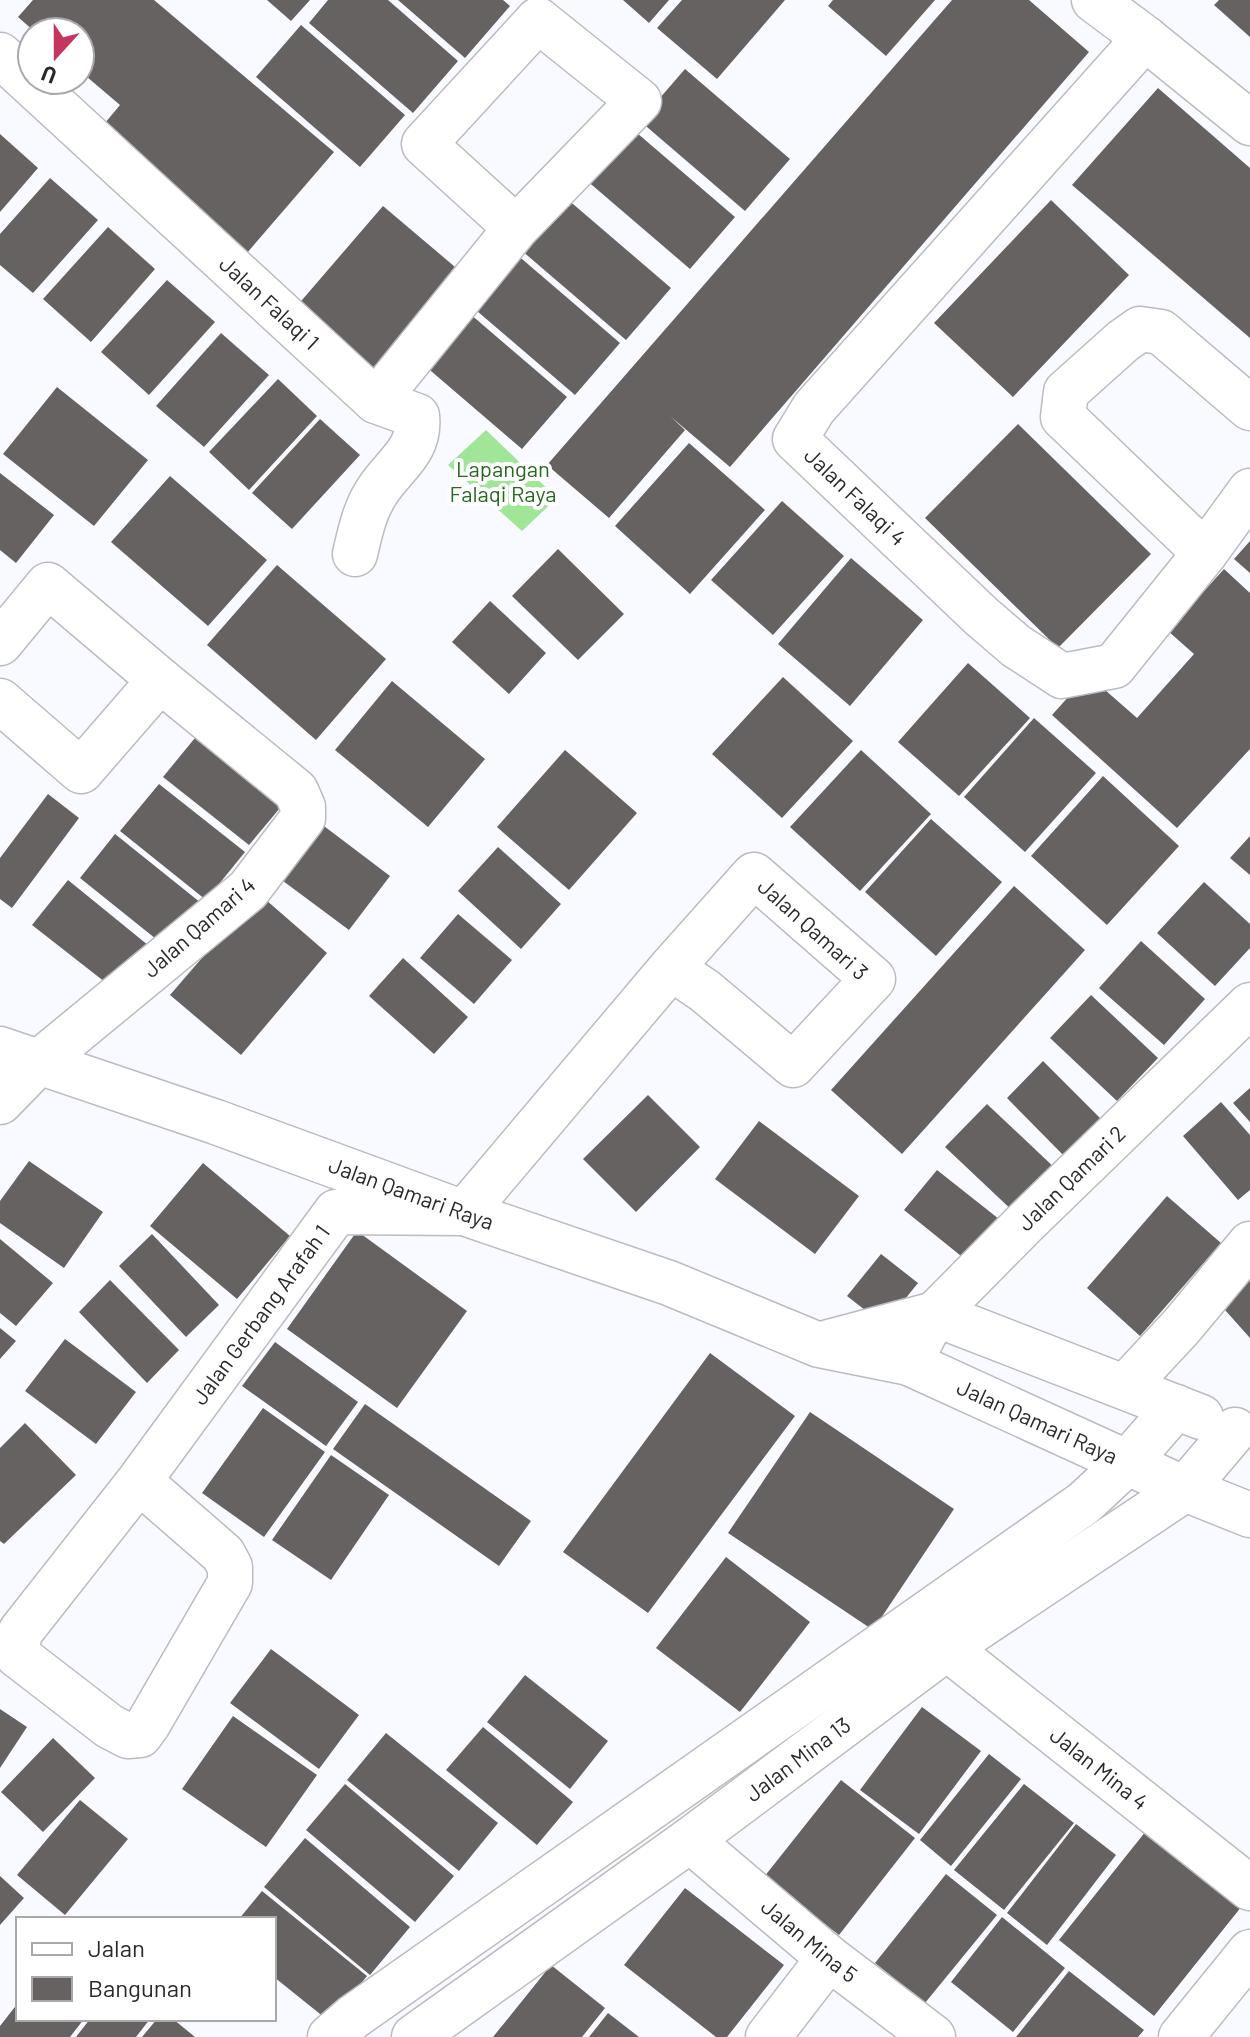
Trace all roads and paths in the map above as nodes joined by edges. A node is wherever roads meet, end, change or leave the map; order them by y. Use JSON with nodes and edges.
{"nodes":[{"id":1,"x":1094,"y":0,"type":"edge"},
{"id":2,"x":1145,"y":38,"type":"junction"},
{"id":3,"x":0,"y":55,"type":"edge"},
{"id":4,"x":1250,"y":123,"type":"edge"},
{"id":5,"x":516,"y":228,"type":"junction"},
{"id":6,"x":376,"y":401,"type":"junction"},
{"id":7,"x":1250,"y":408,"type":"edge"},
{"id":8,"x":1250,"y":491,"type":"edge"},
{"id":9,"x":1205,"y":553,"type":"junction"},
{"id":10,"x":355,"y":554,"type":"dead end"},
{"id":11,"x":0,"y":643,"type":"edge"},
{"id":12,"x":160,"y":680,"type":"junction"},
{"id":13,"x":0,"y":701,"type":"edge"},
{"id":14,"x":671,"y":968,"type":"junction"},
{"id":15,"x":1250,"y":1005,"type":"edge"},
{"id":16,"x":19,"y":1056,"type":"edge"},
{"id":17,"x":0,"y":1102,"type":"edge"},
{"id":18,"x":464,"y":1213,"type":"junction"},
{"id":19,"x":1250,"y":1244,"type":"edge"},
{"id":20,"x":935,"y":1314,"type":"junction"},
{"id":21,"x":819,"y":1345,"type":"junction"},
{"id":22,"x":909,"y":1363,"type":"junction"},
{"id":23,"x":1126,"y":1386,"type":"junction"},
{"id":24,"x":1176,"y":1407,"type":"junction"},
{"id":25,"x":1242,"y":1433,"type":"edge"},
{"id":26,"x":1128,"y":1462,"type":"junction"},
{"id":27,"x":139,"y":1481,"type":"junction"},
{"id":28,"x":1185,"y":1489,"type":"junction"},
{"id":29,"x":1250,"y":1515,"type":"edge"},
{"id":30,"x":947,"y":1648,"type":"junction"},
{"id":31,"x":690,"y":1840,"type":"junction"},
{"id":32,"x":1250,"y":1888,"type":"edge"},
{"id":33,"x":829,"y":1958,"type":"junction"},
{"id":34,"x":1242,"y":1979,"type":"edge"},
{"id":35,"x":330,"y":2037,"type":"edge"},
{"id":36,"x":414,"y":2037,"type":"edge"},
{"id":37,"x":768,"y":2037,"type":"edge"},
{"id":38,"x":933,"y":2037,"type":"edge"},
{"id":39,"x":1181,"y":2037,"type":"edge"}],
"edges":[{"from":1,"to":2,"type":"street"},
{"from":2,"to":4,"type":"street"},
{"from":2,"to":9,"type":"street","name":"Jalan Falaqi 4"},
{"from":3,"to":6,"type":"street","name":"Jalan Falaqi 1"},
{"from":5,"to":5,"type":"street"},
{"from":5,"to":6,"type":"street"},
{"from":6,"to":10,"type":"street"},
{"from":7,"to":9,"type":"street"},
{"from":8,"to":9,"type":"street","name":"Jalan Falaqi 4"},
{"from":11,"to":12,"type":"street","name":"Jalan Qamari 4"},
{"from":12,"to":13,"type":"street"},
{"from":12,"to":16,"type":"street","name":"Jalan Qamari 4"},
{"from":14,"to":14,"type":"street","name":"Jalan Qamari 3"},
{"from":14,"to":18,"type":"street","name":"Jalan Qamari 3"},
{"from":15,"to":20,"type":"street","name":"Jalan Qamari 2"},
{"from":16,"to":17,"type":"street"},
{"from":16,"to":18,"type":"street","name":"Jalan Qamari Raya"},
{"from":18,"to":21,"type":"street","name":"Jalan Qamari Raya"},
{"from":18,"to":27,"type":"street","name":"Jalan Gerbang Arafah 1"},
{"from":19,"to":23,"type":"street"},
{"from":20,"to":21,"type":"street"},
{"from":20,"to":22,"type":"street","name":"Jalan Qamari 2"},
{"from":20,"to":23,"type":"street"},
{"from":21,"to":22,"type":"street","name":"Jalan Qamari Raya"},
{"from":22,"to":26,"type":"street","name":"Jalan Qamari Raya"},
{"from":23,"to":24,"type":"street"},
{"from":24,"to":25,"type":"street"},
{"from":24,"to":26,"type":"street"},
{"from":25,"to":28,"type":"street","name":"Jalan Mina 13"},
{"from":26,"to":28,"type":"street","name":"Jalan Qamari Raya"},
{"from":26,"to":35,"type":"street"},
{"from":27,"to":27,"type":"street","name":"Jalan Gerbang Arafah 1"},
{"from":28,"to":29,"type":"street","name":"Jalan Qamari Raya"},
{"from":28,"to":30,"type":"street","name":"Jalan Mina 13"},
{"from":30,"to":31,"type":"street","name":"Jalan Mina 13"},
{"from":30,"to":32,"type":"street","name":"Jalan Mina 4"},
{"from":31,"to":33,"type":"street","name":"Jalan Mina 5"},
{"from":31,"to":36,"type":"street","name":"Jalan Mina 13"},
{"from":33,"to":37,"type":"street"},
{"from":33,"to":38,"type":"street","name":"Jalan Mina 5"},
{"from":34,"to":39,"type":"street"}]}
